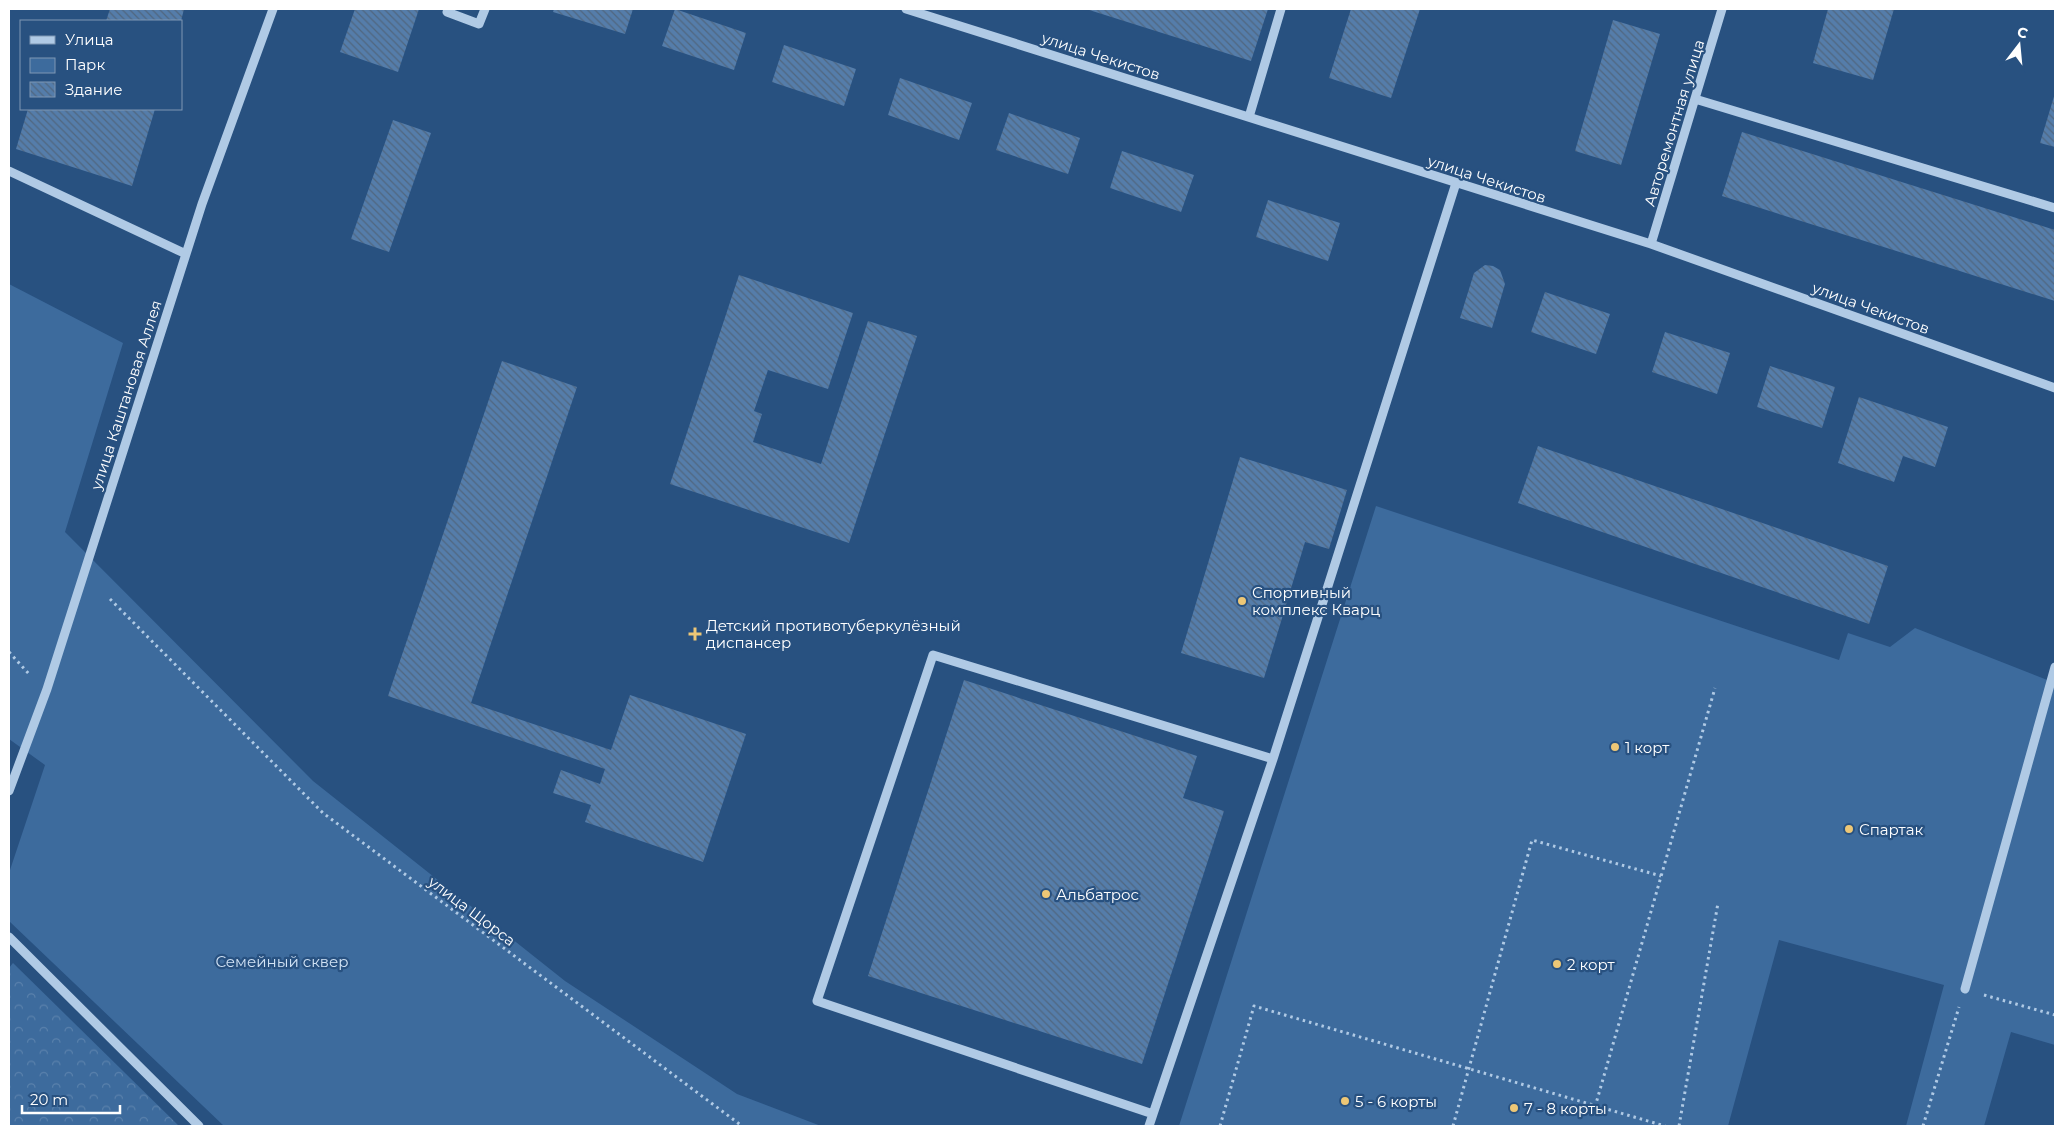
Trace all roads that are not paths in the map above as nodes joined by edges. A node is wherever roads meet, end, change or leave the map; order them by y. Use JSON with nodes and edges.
{"nodes":[{"id":1,"x":272,"y":9,"type":"edge"},
{"id":2,"x":485,"y":9,"type":"edge"},
{"id":3,"x":906,"y":9,"type":"edge"},
{"id":4,"x":1281,"y":9,"type":"edge"},
{"id":5,"x":1722,"y":9,"type":"edge"},
{"id":6,"x":447,"y":12,"type":"dead end"},
{"id":7,"x":1695,"y":99,"type":"junction"},
{"id":8,"x":1248,"y":117,"type":"junction"},
{"id":9,"x":9,"y":172,"type":"edge"},
{"id":10,"x":1456,"y":183,"type":"junction"},
{"id":11,"x":2055,"y":208,"type":"edge"},
{"id":12,"x":1651,"y":244,"type":"junction"},
{"id":13,"x":186,"y":254,"type":"junction"},
{"id":14,"x":2055,"y":388,"type":"edge"},
{"id":15,"x":2055,"y":667,"type":"edge"},
{"id":16,"x":1273,"y":759,"type":"junction"},
{"id":17,"x":9,"y":791,"type":"edge"},
{"id":18,"x":9,"y":937,"type":"edge"},
{"id":19,"x":1964,"y":989,"type":"road end"},
{"id":20,"x":1153,"y":1114,"type":"junction"},
{"id":21,"x":199,"y":1126,"type":"edge"},
{"id":22,"x":1149,"y":1126,"type":"edge"}],
"edges":[{"from":1,"to":13,"type":"street","name":"улица Каштановая Аллея"},
{"from":2,"to":6,"type":"street"},
{"from":3,"to":8,"type":"street","name":"улица Чекистов"},
{"from":4,"to":8,"type":"street"},
{"from":5,"to":7,"type":"street","name":"Авторемонтная улица"},
{"from":7,"to":11,"type":"street"},
{"from":7,"to":12,"type":"street","name":"Авторемонтная улица"},
{"from":8,"to":10,"type":"street","name":"улица Чекистов"},
{"from":9,"to":13,"type":"street"},
{"from":10,"to":12,"type":"street","name":"улица Чекистов"},
{"from":10,"to":16,"type":"street"},
{"from":12,"to":14,"type":"street","name":"улица Чекистов"},
{"from":13,"to":17,"type":"street","name":"улица Каштановая Аллея"},
{"from":15,"to":19,"type":"street"},
{"from":16,"to":20,"type":"street"},
{"from":16,"to":20,"type":"street"},
{"from":18,"to":21,"type":"street"},
{"from":20,"to":22,"type":"street"}]}
